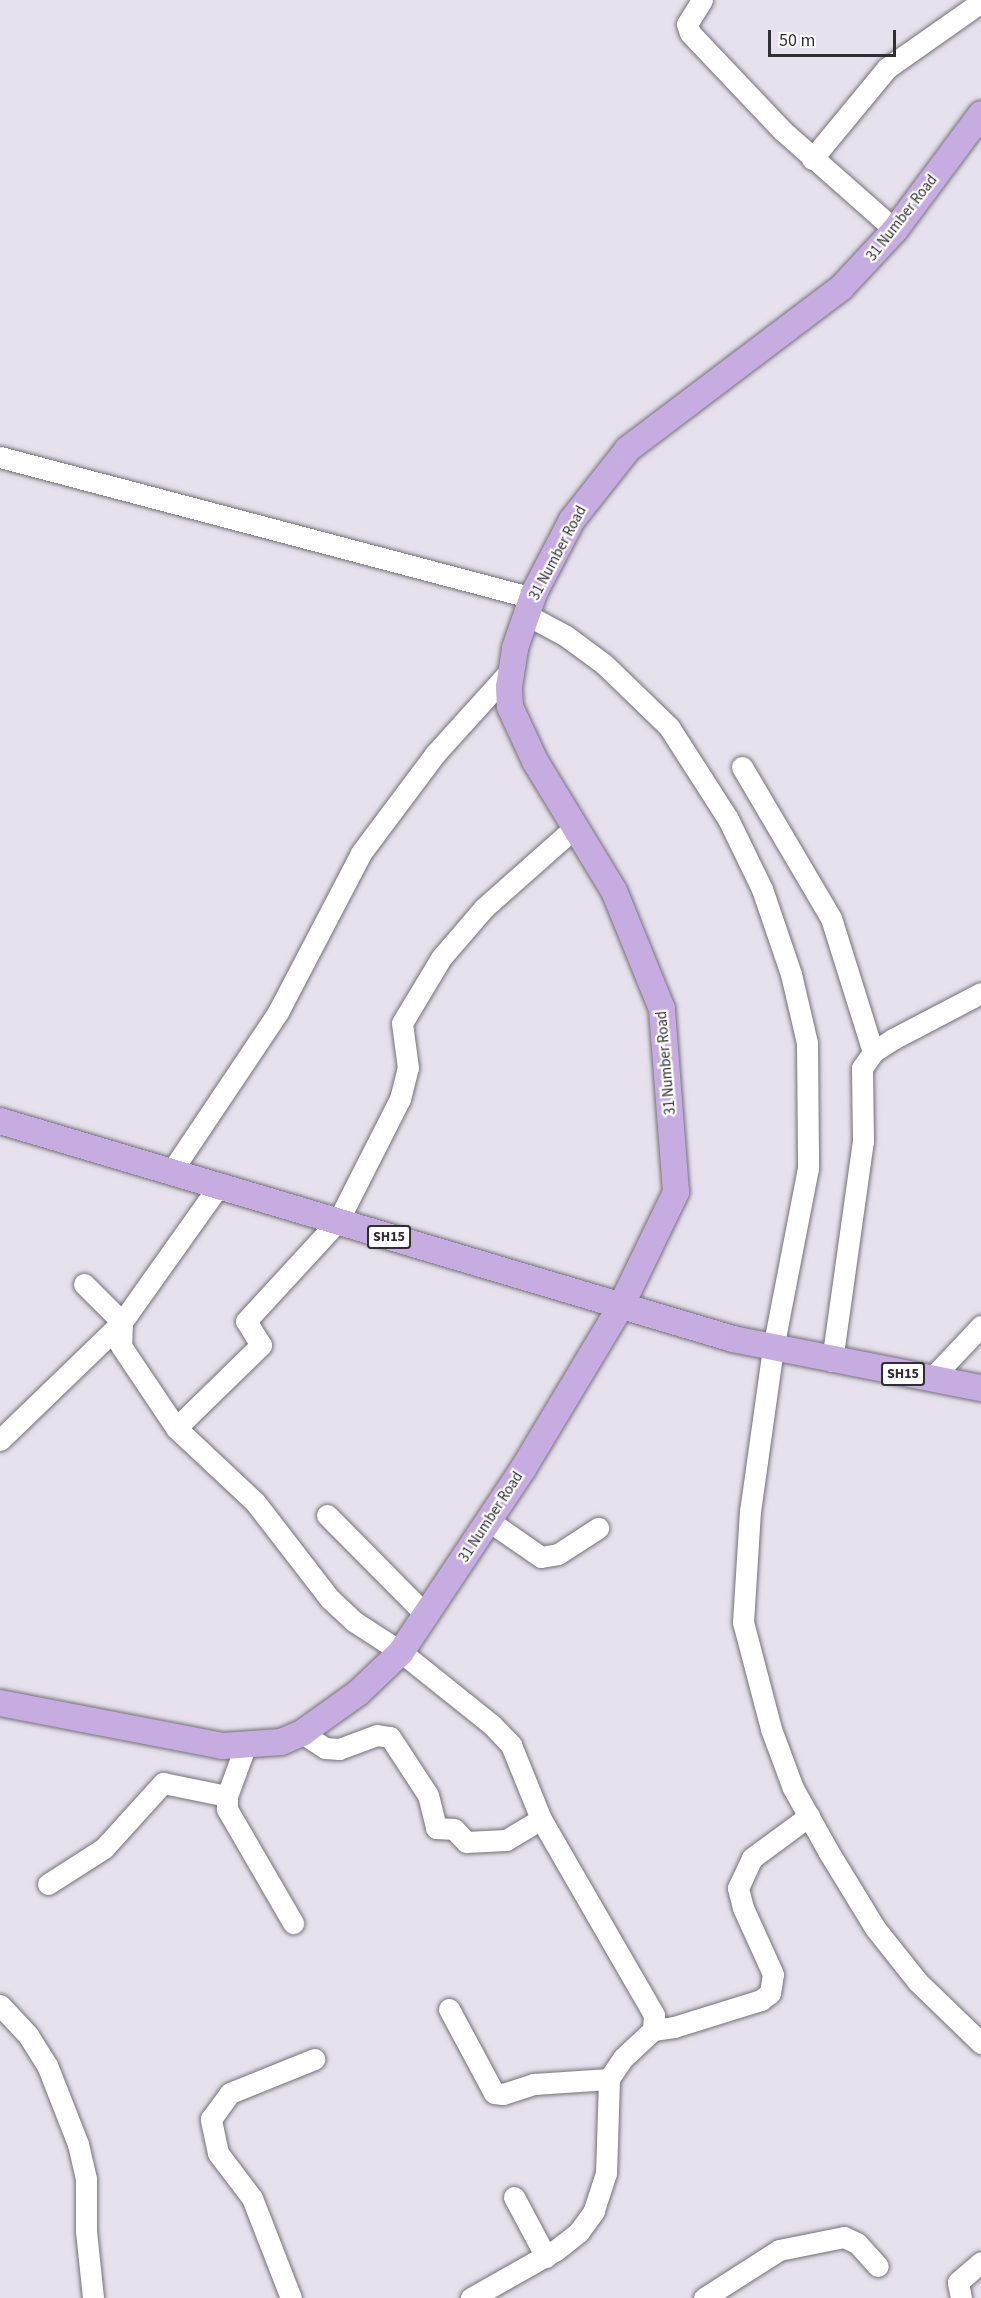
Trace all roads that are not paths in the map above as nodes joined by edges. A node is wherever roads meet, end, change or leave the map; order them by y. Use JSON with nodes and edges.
{"nodes":[{"id":1,"x":702,"y":0,"type":"edge"},
{"id":2,"x":981,"y":2,"type":"edge"},
{"id":3,"x":981,"y":114,"type":"edge"},
{"id":4,"x":812,"y":159,"type":"junction"},
{"id":5,"x":895,"y":230,"type":"junction"},
{"id":6,"x":0,"y":457,"type":"edge"},
{"id":7,"x":533,"y":597,"type":"junction"},
{"id":8,"x":511,"y":670,"type":"junction"},
{"id":9,"x":742,"y":767,"type":"dead end"},
{"id":10,"x":574,"y":828,"type":"junction"},
{"id":11,"x":981,"y":993,"type":"edge"},
{"id":12,"x":873,"y":1052,"type":"junction"},
{"id":13,"x":0,"y":1121,"type":"edge"},
{"id":14,"x":171,"y":1172,"type":"junction"},
{"id":15,"x":219,"y":1187,"type":"junction"},
{"id":16,"x":338,"y":1221,"type":"junction"},
{"id":17,"x":84,"y":1284,"type":"dead end"},
{"id":18,"x":621,"y":1306,"type":"junction"},
{"id":19,"x":122,"y":1322,"type":"junction"},
{"id":20,"x":981,"y":1326,"type":"edge"},
{"id":21,"x":776,"y":1349,"type":"junction"},
{"id":22,"x":829,"y":1360,"type":"junction"},
{"id":23,"x":931,"y":1379,"type":"junction"},
{"id":24,"x":981,"y":1388,"type":"edge"},
{"id":25,"x":176,"y":1428,"type":"junction"},
{"id":26,"x":0,"y":1440,"type":"edge"},
{"id":27,"x":327,"y":1515,"type":"dead end"},
{"id":28,"x":489,"y":1521,"type":"junction"},
{"id":29,"x":598,"y":1528,"type":"dead end"},
{"id":30,"x":427,"y":1616,"type":"junction"},
{"id":31,"x":401,"y":1652,"type":"junction"},
{"id":32,"x":0,"y":1703,"type":"edge"},
{"id":33,"x":302,"y":1733,"type":"junction"},
{"id":34,"x":244,"y":1747,"type":"junction"},
{"id":35,"x":227,"y":1796,"type":"junction"},
{"id":36,"x":809,"y":1816,"type":"junction"},
{"id":37,"x":541,"y":1819,"type":"junction"},
{"id":38,"x":48,"y":1884,"type":"dead end"},
{"id":39,"x":293,"y":1923,"type":"dead end"},
{"id":40,"x":0,"y":2005,"type":"edge"},
{"id":41,"x":449,"y":2009,"type":"dead end"},
{"id":42,"x":653,"y":2030,"type":"junction"},
{"id":43,"x":981,"y":2043,"type":"edge"},
{"id":44,"x":314,"y":2059,"type":"dead end"},
{"id":45,"x":609,"y":2079,"type":"junction"},
{"id":46,"x":514,"y":2197,"type":"dead end"},
{"id":47,"x":546,"y":2257,"type":"junction"},
{"id":48,"x":981,"y":2262,"type":"edge"},
{"id":49,"x":878,"y":2266,"type":"dead end"},
{"id":50,"x":93,"y":2298,"type":"edge"},
{"id":51,"x":291,"y":2298,"type":"edge"},
{"id":52,"x":471,"y":2298,"type":"edge"},
{"id":53,"x":704,"y":2298,"type":"edge"},
{"id":54,"x":961,"y":2298,"type":"edge"}],
"edges":[{"from":1,"to":4,"type":"street"},
{"from":2,"to":4,"type":"street"},
{"from":3,"to":5,"type":"main road","name":"31 Number Road"},
{"from":4,"to":5,"type":"street"},
{"from":5,"to":7,"type":"main road","name":"31 Number Road"},
{"from":6,"to":7,"type":"street"},
{"from":7,"to":8,"type":"main road","name":"31 Number Road"},
{"from":7,"to":21,"type":"street"},
{"from":8,"to":10,"type":"main road","name":"31 Number Road"},
{"from":8,"to":14,"type":"street"},
{"from":9,"to":12,"type":"street"},
{"from":10,"to":16,"type":"street"},
{"from":10,"to":18,"type":"main road","name":"31 Number Road"},
{"from":11,"to":12,"type":"street"},
{"from":12,"to":22,"type":"street"},
{"from":13,"to":14,"type":"main road","number":"SH15"},
{"from":14,"to":15,"type":"main road","number":"SH15"},
{"from":15,"to":16,"type":"main road","number":"SH15"},
{"from":15,"to":19,"type":"street"},
{"from":16,"to":18,"type":"main road","number":"SH15"},
{"from":16,"to":25,"type":"street"},
{"from":17,"to":19,"type":"street"},
{"from":18,"to":21,"type":"main road","number":"SH15"},
{"from":18,"to":28,"type":"main road","name":"31 Number Road"},
{"from":19,"to":25,"type":"street"},
{"from":19,"to":26,"type":"street"},
{"from":20,"to":23,"type":"street"},
{"from":21,"to":22,"type":"main road","number":"SH15"},
{"from":21,"to":36,"type":"street"},
{"from":22,"to":23,"type":"main road","number":"SH15"},
{"from":23,"to":24,"type":"main road","number":"SH15"},
{"from":25,"to":31,"type":"street"},
{"from":27,"to":30,"type":"street"},
{"from":28,"to":29,"type":"street"},
{"from":28,"to":30,"type":"main road","name":"31 Number Road"},
{"from":30,"to":31,"type":"main road","name":"31 Number Road"},
{"from":31,"to":33,"type":"main road","name":"31 Number Road"},
{"from":31,"to":37,"type":"street"},
{"from":32,"to":34,"type":"main road","name":"31 Number Road"},
{"from":33,"to":34,"type":"main road","name":"31 Number Road"},
{"from":33,"to":37,"type":"street"},
{"from":34,"to":35,"type":"street"},
{"from":35,"to":38,"type":"street"},
{"from":35,"to":39,"type":"street"},
{"from":36,"to":42,"type":"street"},
{"from":36,"to":43,"type":"street"},
{"from":37,"to":42,"type":"street"},
{"from":40,"to":50,"type":"street"},
{"from":41,"to":45,"type":"street"},
{"from":42,"to":45,"type":"street"},
{"from":44,"to":51,"type":"street"},
{"from":45,"to":47,"type":"street"},
{"from":46,"to":47,"type":"street"},
{"from":47,"to":52,"type":"street"},
{"from":48,"to":54,"type":"street"},
{"from":49,"to":53,"type":"street"}]}
